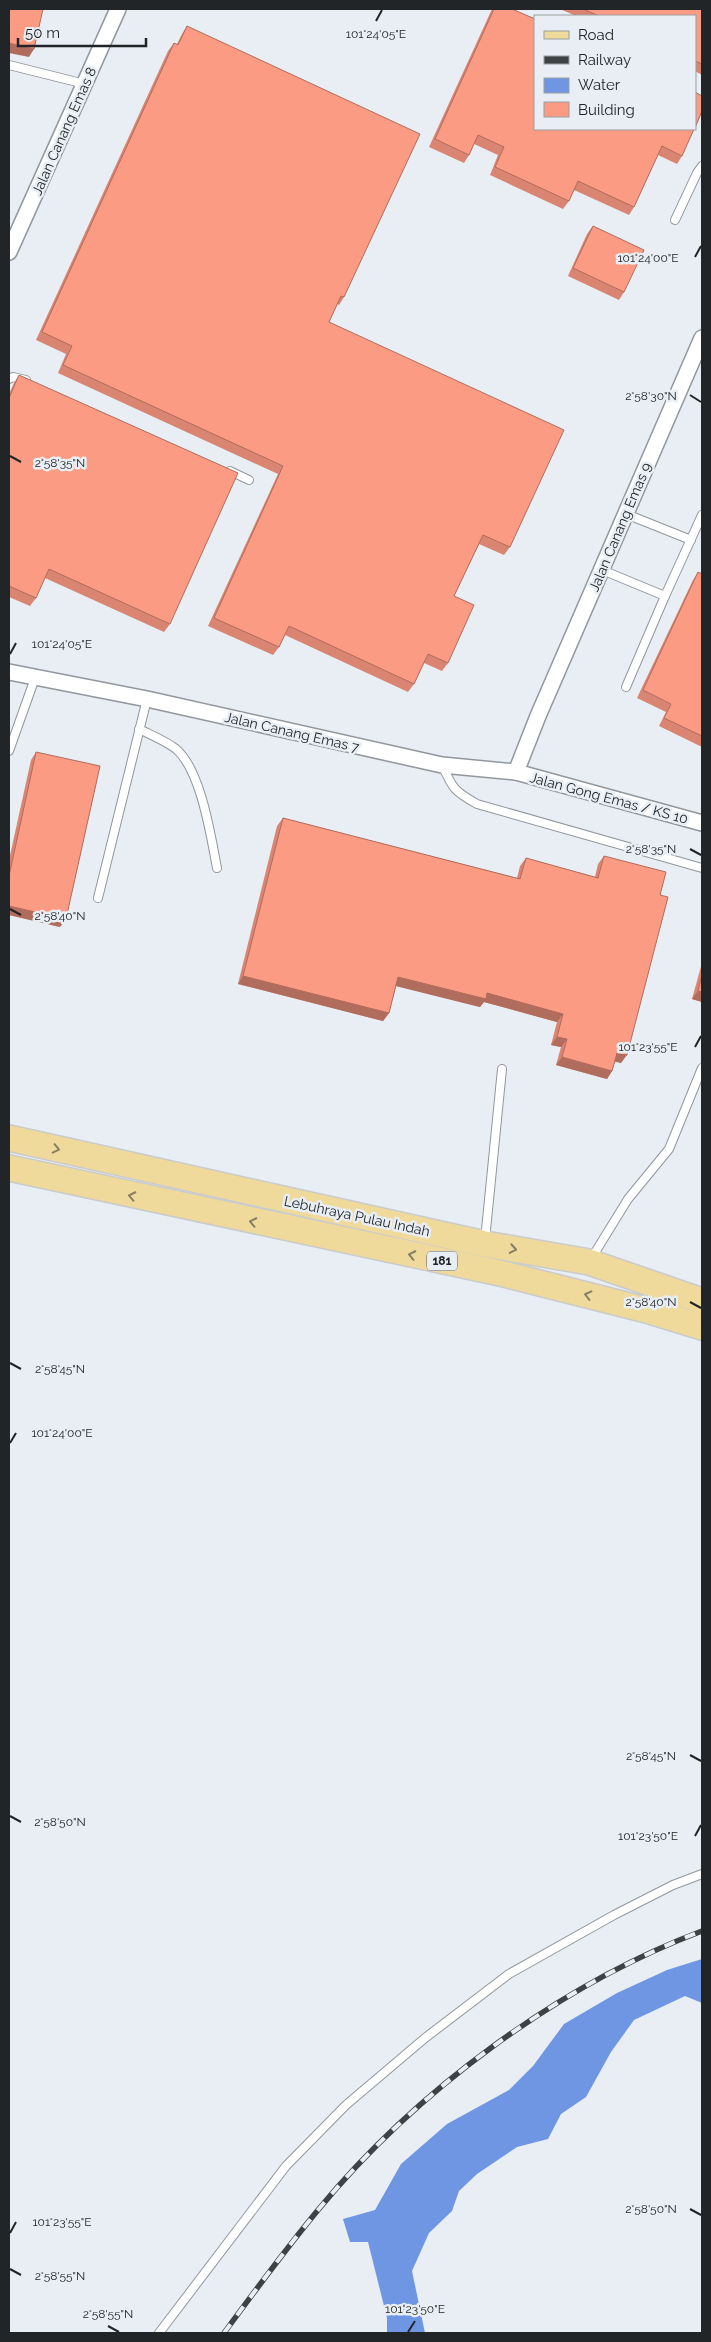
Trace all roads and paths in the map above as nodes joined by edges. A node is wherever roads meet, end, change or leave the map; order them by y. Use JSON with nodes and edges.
{"nodes":[{"id":1,"x":118,"y":9,"type":"edge"},
{"id":2,"x":9,"y":65,"type":"edge"},
{"id":3,"x":85,"y":84,"type":"junction"},
{"id":4,"x":702,"y":166,"type":"edge"},
{"id":5,"x":675,"y":220,"type":"dead end"},
{"id":6,"x":9,"y":252,"type":"edge"},
{"id":7,"x":702,"y":338,"type":"edge"},
{"id":8,"x":9,"y":379,"type":"edge"},
{"id":9,"x":32,"y":383,"type":"edge"},
{"id":10,"x":222,"y":468,"type":"edge"},
{"id":11,"x":249,"y":480,"type":"dead end"},
{"id":12,"x":626,"y":514,"type":"junction"},
{"id":13,"x":702,"y":515,"type":"edge"},
{"id":14,"x":691,"y":540,"type":"junction"},
{"id":15,"x":602,"y":570,"type":"junction"},
{"id":16,"x":665,"y":596,"type":"junction"},
{"id":17,"x":9,"y":672,"type":"edge"},
{"id":18,"x":35,"y":678,"type":"junction"},
{"id":19,"x":626,"y":687,"type":"dead end"},
{"id":20,"x":146,"y":699,"type":"junction"},
{"id":21,"x":139,"y":729,"type":"junction"},
{"id":22,"x":9,"y":751,"type":"edge"},
{"id":23,"x":442,"y":765,"type":"junction"},
{"id":24,"x":516,"y":772,"type":"junction"},
{"id":25,"x":702,"y":823,"type":"edge"},
{"id":26,"x":217,"y":868,"type":"dead end"},
{"id":27,"x":702,"y":868,"type":"edge"},
{"id":28,"x":98,"y":898,"type":"dead end"},
{"id":29,"x":702,"y":1068,"type":"edge"},
{"id":30,"x":502,"y":1069,"type":"dead end"},
{"id":31,"x":9,"y":1138,"type":"edge"},
{"id":32,"x":9,"y":1168,"type":"edge"},
{"id":33,"x":485,"y":1244,"type":"junction"},
{"id":34,"x":589,"y":1262,"type":"junction"},
{"id":35,"x":702,"y":1301,"type":"edge"},
{"id":36,"x":702,"y":1327,"type":"edge"},
{"id":37,"x":702,"y":1874,"type":"edge"},
{"id":38,"x":159,"y":2333,"type":"edge"}],
"edges":[{"from":1,"to":3,"type":"street","name":"Jalan Canang Emas 8"},
{"from":2,"to":3,"type":"lane"},
{"from":3,"to":6,"type":"street","name":"Jalan Canang Emas 8"},
{"from":4,"to":5,"type":"lane"},
{"from":7,"to":12,"type":"street","name":"Jalan Canang Emas 9"},
{"from":8,"to":9,"type":"lane"},
{"from":10,"to":11,"type":"lane"},
{"from":12,"to":14,"type":"lane"},
{"from":12,"to":15,"type":"street","name":"Jalan Canang Emas 9"},
{"from":13,"to":14,"type":"lane"},
{"from":14,"to":16,"type":"lane"},
{"from":15,"to":16,"type":"lane"},
{"from":15,"to":24,"type":"street","name":"Jalan Canang Emas 9"},
{"from":16,"to":19,"type":"lane"},
{"from":17,"to":18,"type":"street","name":"Jalan Canang Emas 7"},
{"from":18,"to":20,"type":"street","name":"Jalan Canang Emas 7"},
{"from":18,"to":22,"type":"lane"},
{"from":20,"to":21,"type":"lane"},
{"from":20,"to":23,"type":"street","name":"Jalan Canang Emas 7"},
{"from":21,"to":26,"type":"lane"},
{"from":21,"to":28,"type":"lane"},
{"from":23,"to":24,"type":"street","name":"Jalan Canang Emas 7"},
{"from":23,"to":27,"type":"lane"},
{"from":24,"to":25,"type":"street","name":"Jalan Gong Emas / KS 10"},
{"from":29,"to":34,"type":"lane"},
{"from":30,"to":33,"type":"lane"},
{"from":31,"to":33,"type":"main road","name":"Lebuhraya Pulau Indah","number":"181","one_way":true},
{"from":36,"to":32,"type":"main road","name":"Lebuhraya Pulau Indah","number":"181","one_way":true},
{"from":33,"to":34,"type":"main road","name":"Lebuhraya Pulau Indah","number":"181","one_way":true},
{"from":34,"to":35,"type":"main road","name":"Lebuhraya Pulau Indah","number":"181"},
{"from":37,"to":38,"type":"lane"}]}
